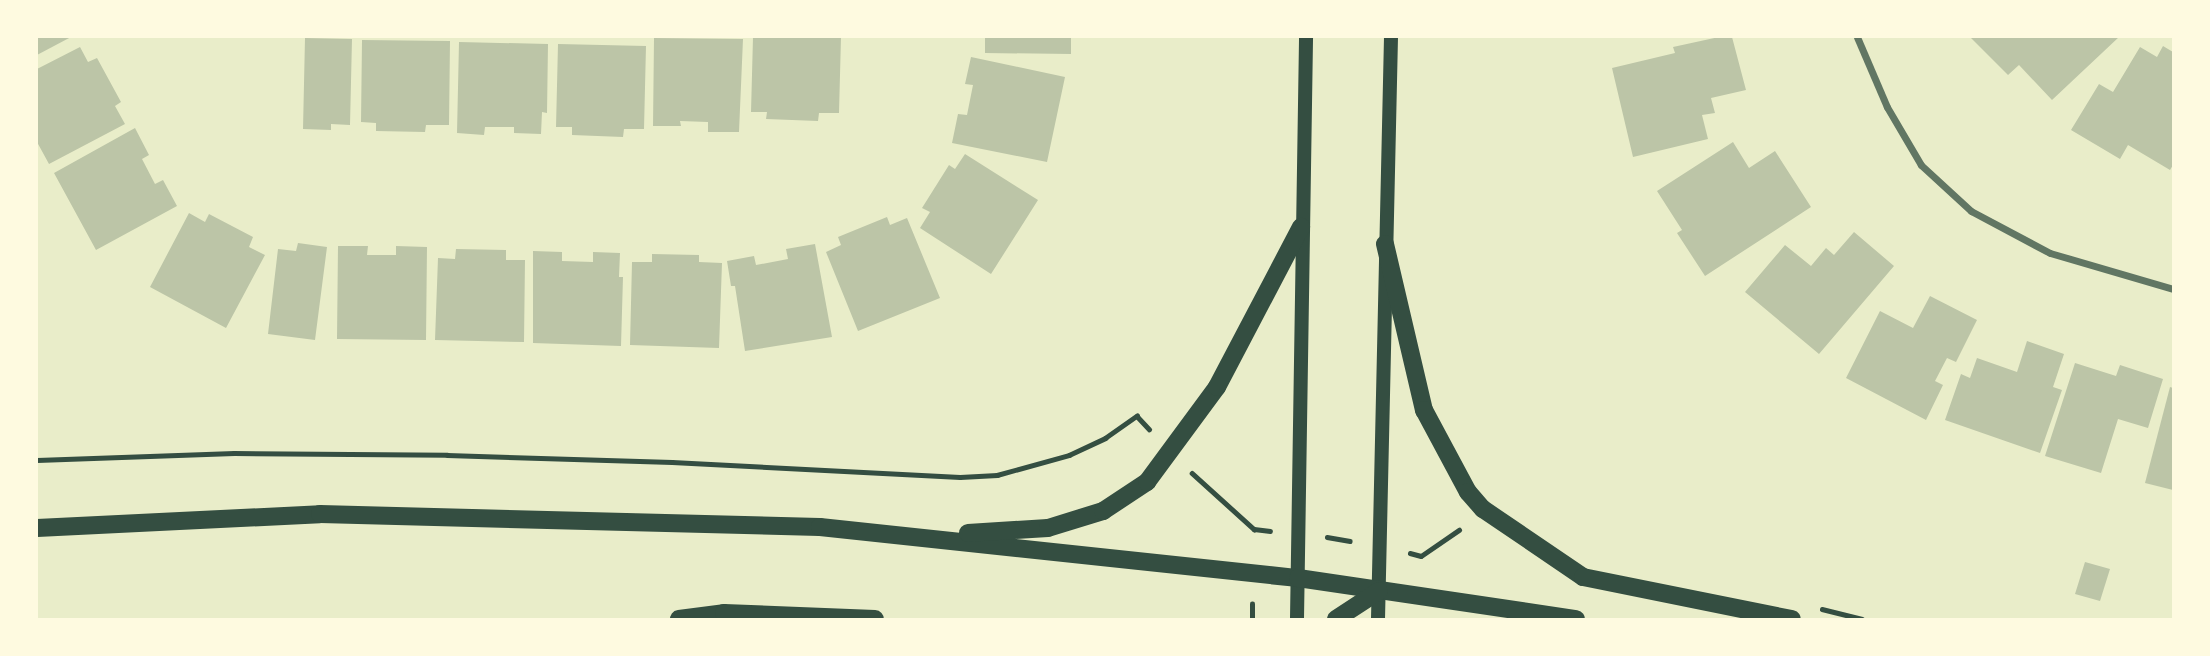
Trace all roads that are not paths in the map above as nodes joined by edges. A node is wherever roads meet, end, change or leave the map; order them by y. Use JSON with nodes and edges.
{"nodes":[{"id":1,"x":1306,"y":37,"type":"edge"},
{"id":2,"x":1391,"y":37,"type":"edge"},
{"id":3,"x":1857,"y":37,"type":"edge"},
{"id":4,"x":1301,"y":227,"type":"junction"},
{"id":5,"x":1385,"y":244,"type":"junction"},
{"id":6,"x":2173,"y":289,"type":"edge"},
{"id":7,"x":37,"y":528,"type":"edge"},
{"id":8,"x":920,"y":536,"type":"junction"},
{"id":9,"x":1298,"y":578,"type":"junction"},
{"id":10,"x":1379,"y":591,"type":"junction"},
{"id":11,"x":679,"y":619,"type":"edge"},
{"id":12,"x":875,"y":619,"type":"edge"},
{"id":13,"x":1297,"y":619,"type":"edge"},
{"id":14,"x":1335,"y":619,"type":"edge"},
{"id":15,"x":1378,"y":619,"type":"edge"},
{"id":16,"x":1576,"y":619,"type":"edge"},
{"id":17,"x":1792,"y":619,"type":"edge"}],
"edges":[{"from":1,"to":4,"type":"main road"},
{"from":2,"to":5,"type":"main road"},
{"from":3,"to":6,"type":"street"},
{"from":4,"to":8,"type":"main road"},
{"from":4,"to":9,"type":"main road"},
{"from":5,"to":10,"type":"main road"},
{"from":5,"to":17,"type":"main road"},
{"from":7,"to":8,"type":"main road"},
{"from":8,"to":9,"type":"main road"},
{"from":9,"to":10,"type":"main road"},
{"from":9,"to":13,"type":"main road"},
{"from":10,"to":14,"type":"main road"},
{"from":10,"to":15,"type":"main road"},
{"from":10,"to":16,"type":"main road"},
{"from":11,"to":12,"type":"main road"}]}
